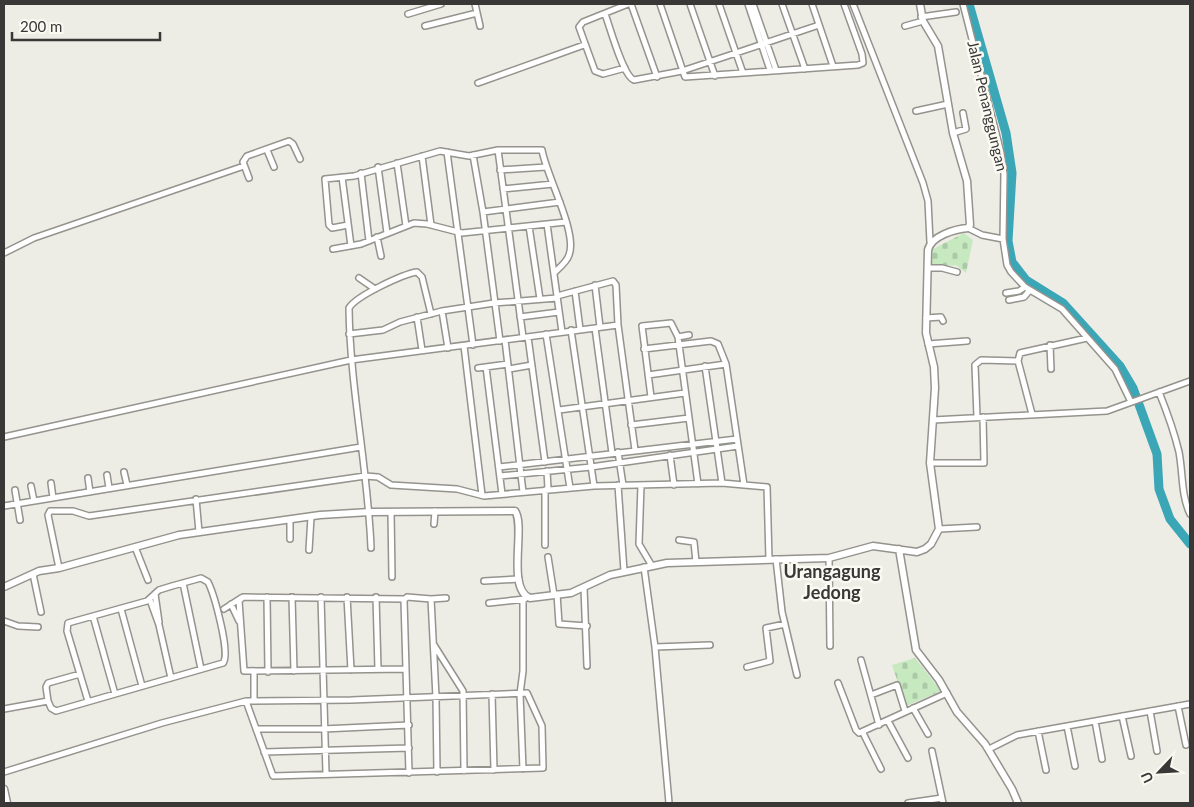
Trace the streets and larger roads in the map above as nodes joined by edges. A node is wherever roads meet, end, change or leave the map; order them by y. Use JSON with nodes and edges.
{"nodes":[{"id":1,"x":441,"y":4,"type":"edge"},
{"id":2,"x":475,"y":4,"type":"edge"},
{"id":3,"x":639,"y":4,"type":"edge"},
{"id":4,"x":660,"y":4,"type":"edge"},
{"id":5,"x":690,"y":4,"type":"edge"},
{"id":6,"x":719,"y":4,"type":"edge"},
{"id":7,"x":748,"y":4,"type":"edge"},
{"id":8,"x":753,"y":4,"type":"edge"},
{"id":9,"x":782,"y":4,"type":"edge"},
{"id":10,"x":812,"y":4,"type":"edge"},
{"id":11,"x":844,"y":4,"type":"edge"},
{"id":12,"x":853,"y":4,"type":"edge"},
{"id":13,"x":920,"y":4,"type":"edge"},
{"id":14,"x":963,"y":4,"type":"edge"},
{"id":15,"x":629,"y":5,"type":"edge"},
{"id":16,"x":956,"y":12,"type":"dead end"},
{"id":17,"x":477,"y":13,"type":"junction"},
{"id":18,"x":408,"y":14,"type":"dead end"},
{"id":19,"x":605,"y":14,"type":"junction"},
{"id":20,"x":922,"y":19,"type":"junction"},
{"id":21,"x":819,"y":25,"type":"junction"},
{"id":22,"x":425,"y":26,"type":"dead end"},
{"id":23,"x":480,"y":26,"type":"dead end"},
{"id":24,"x":905,"y":26,"type":"dead end"},
{"id":25,"x":793,"y":34,"type":"junction"},
{"id":26,"x":764,"y":44,"type":"junction"},
{"id":27,"x":584,"y":45,"type":"junction"},
{"id":28,"x":736,"y":53,"type":"junction"},
{"id":29,"x":710,"y":62,"type":"junction"},
{"id":30,"x":834,"y":66,"type":"junction"},
{"id":31,"x":625,"y":68,"type":"junction"},
{"id":32,"x":805,"y":69,"type":"junction"},
{"id":33,"x":773,"y":70,"type":"junction"},
{"id":34,"x":682,"y":71,"type":"junction"},
{"id":35,"x":743,"y":73,"type":"junction"},
{"id":36,"x":715,"y":76,"type":"junction"},
{"id":37,"x":657,"y":77,"type":"junction"},
{"id":38,"x":478,"y":83,"type":"dead end"},
{"id":39,"x":948,"y":104,"type":"junction"},
{"id":40,"x":916,"y":111,"type":"dead end"},
{"id":41,"x":963,"y":114,"type":"dead end"},
{"id":42,"x":953,"y":133,"type":"junction"},
{"id":43,"x":267,"y":150,"type":"junction"},
{"id":44,"x":498,"y":150,"type":"junction"},
{"id":45,"x":447,"y":152,"type":"junction"},
{"id":46,"x":473,"y":155,"type":"junction"},
{"id":47,"x":422,"y":156,"type":"junction"},
{"id":48,"x":300,"y":159,"type":"dead end"},
{"id":49,"x":397,"y":163,"type":"junction"},
{"id":50,"x":244,"y":166,"type":"junction"},
{"id":51,"x":274,"y":167,"type":"dead end"},
{"id":52,"x":378,"y":167,"type":"junction"},
{"id":53,"x":546,"y":167,"type":"junction"},
{"id":54,"x":500,"y":170,"type":"junction"},
{"id":55,"x":361,"y":174,"type":"junction"},
{"id":56,"x":342,"y":177,"type":"junction"},
{"id":57,"x":249,"y":178,"type":"dead end"},
{"id":58,"x":553,"y":184,"type":"junction"},
{"id":59,"x":503,"y":188,"type":"junction"},
{"id":60,"x":560,"y":202,"type":"junction"},
{"id":61,"x":506,"y":209,"type":"junction"},
{"id":62,"x":483,"y":212,"type":"junction"},
{"id":63,"x":566,"y":222,"type":"junction"},
{"id":64,"x":547,"y":224,"type":"junction"},
{"id":65,"x":431,"y":225,"type":"junction"},
{"id":66,"x":348,"y":226,"type":"junction"},
{"id":67,"x":406,"y":226,"type":"junction"},
{"id":68,"x":529,"y":226,"type":"junction"},
{"id":69,"x":508,"y":228,"type":"junction"},
{"id":70,"x":968,"y":228,"type":"junction"},
{"id":71,"x":486,"y":231,"type":"junction"},
{"id":72,"x":387,"y":233,"type":"junction"},
{"id":73,"x":458,"y":233,"type":"junction"},
{"id":74,"x":377,"y":237,"type":"junction"},
{"id":75,"x":1003,"y":239,"type":"junction"},
{"id":76,"x":370,"y":241,"type":"junction"},
{"id":77,"x":930,"y":242,"type":"junction"},
{"id":78,"x":350,"y":246,"type":"junction"},
{"id":79,"x":332,"y":249,"type":"dead end"},
{"id":80,"x":4,"y":253,"type":"edge"},
{"id":81,"x":381,"y":256,"type":"dead end"},
{"id":82,"x":928,"y":268,"type":"junction"},
{"id":83,"x":957,"y":272,"type":"dead end"},
{"id":84,"x":554,"y":273,"type":"junction"},
{"id":85,"x":359,"y":278,"type":"dead end"},
{"id":86,"x":595,"y":286,"type":"junction"},
{"id":87,"x":1025,"y":287,"type":"junction"},
{"id":88,"x":375,"y":289,"type":"junction"},
{"id":89,"x":1030,"y":290,"type":"junction"},
{"id":90,"x":575,"y":291,"type":"junction"},
{"id":91,"x":1006,"y":293,"type":"dead end"},
{"id":92,"x":557,"y":297,"type":"junction"},
{"id":93,"x":540,"y":299,"type":"junction"},
{"id":94,"x":1009,"y":300,"type":"dead end"},
{"id":95,"x":519,"y":301,"type":"junction"},
{"id":96,"x":494,"y":304,"type":"junction"},
{"id":97,"x":469,"y":307,"type":"junction"},
{"id":98,"x":442,"y":311,"type":"junction"},
{"id":99,"x":559,"y":312,"type":"junction"},
{"id":100,"x":431,"y":314,"type":"junction"},
{"id":101,"x":417,"y":317,"type":"junction"},
{"id":102,"x":520,"y":317,"type":"junction"},
{"id":103,"x":926,"y":318,"type":"junction"},
{"id":104,"x":943,"y":321,"type":"dead end"},
{"id":105,"x":618,"y":325,"type":"junction"},
{"id":106,"x":598,"y":327,"type":"junction"},
{"id":107,"x":580,"y":329,"type":"junction"},
{"id":108,"x":571,"y":330,"type":"junction"},
{"id":109,"x":562,"y":332,"type":"junction"},
{"id":110,"x":349,"y":334,"type":"junction"},
{"id":111,"x":546,"y":334,"type":"junction"},
{"id":112,"x":689,"y":335,"type":"dead end"},
{"id":113,"x":526,"y":337,"type":"junction"},
{"id":114,"x":678,"y":337,"type":"junction"},
{"id":115,"x":1087,"y":338,"type":"junction"},
{"id":116,"x":502,"y":341,"type":"junction"},
{"id":117,"x":967,"y":341,"type":"dead end"},
{"id":118,"x":680,"y":344,"type":"junction"},
{"id":119,"x":928,"y":344,"type":"junction"},
{"id":120,"x":473,"y":345,"type":"junction"},
{"id":121,"x":464,"y":346,"type":"junction"},
{"id":122,"x":1050,"y":346,"type":"junction"},
{"id":123,"x":448,"y":348,"type":"junction"},
{"id":124,"x":422,"y":350,"type":"junction"},
{"id":125,"x":644,"y":350,"type":"junction"},
{"id":126,"x":352,"y":360,"type":"junction"},
{"id":127,"x":1018,"y":361,"type":"junction"},
{"id":128,"x":726,"y":364,"type":"junction"},
{"id":129,"x":532,"y":365,"type":"junction"},
{"id":130,"x":508,"y":366,"type":"junction"},
{"id":131,"x":705,"y":366,"type":"junction"},
{"id":132,"x":486,"y":367,"type":"junction"},
{"id":133,"x":478,"y":368,"type":"dead end"},
{"id":134,"x":682,"y":369,"type":"junction"},
{"id":135,"x":1051,"y":369,"type":"dead end"},
{"id":136,"x":648,"y":375,"type":"junction"},
{"id":137,"x":1190,"y":381,"type":"edge"},
{"id":138,"x":1159,"y":392,"type":"junction"},
{"id":139,"x":685,"y":393,"type":"junction"},
{"id":140,"x":652,"y":398,"type":"junction"},
{"id":141,"x":628,"y":401,"type":"junction"},
{"id":142,"x":1130,"y":403,"type":"junction"},
{"id":143,"x":606,"y":404,"type":"junction"},
{"id":144,"x":582,"y":406,"type":"junction"},
{"id":145,"x":559,"y":410,"type":"junction"},
{"id":146,"x":1032,"y":414,"type":"junction"},
{"id":147,"x":980,"y":417,"type":"junction"},
{"id":148,"x":689,"y":418,"type":"junction"},
{"id":149,"x":933,"y":420,"type":"junction"},
{"id":150,"x":631,"y":425,"type":"junction"},
{"id":151,"x":4,"y":435,"type":"edge"},
{"id":152,"x":737,"y":439,"type":"junction"},
{"id":153,"x":716,"y":441,"type":"junction"},
{"id":154,"x":692,"y":444,"type":"junction"},
{"id":155,"x":738,"y":446,"type":"junction"},
{"id":156,"x":361,"y":447,"type":"junction"},
{"id":157,"x":717,"y":449,"type":"junction"},
{"id":158,"x":635,"y":450,"type":"junction"},
{"id":159,"x":694,"y":452,"type":"junction"},
{"id":160,"x":615,"y":453,"type":"junction"},
{"id":161,"x":670,"y":455,"type":"junction"},
{"id":162,"x":589,"y":456,"type":"junction"},
{"id":163,"x":567,"y":460,"type":"junction"},
{"id":164,"x":545,"y":462,"type":"junction"},
{"id":165,"x":620,"y":463,"type":"junction"},
{"id":166,"x":930,"y":463,"type":"junction"},
{"id":167,"x":521,"y":465,"type":"junction"},
{"id":168,"x":591,"y":467,"type":"junction"},
{"id":169,"x":499,"y":468,"type":"junction"},
{"id":170,"x":568,"y":469,"type":"junction"},
{"id":171,"x":547,"y":471,"type":"junction"},
{"id":172,"x":124,"y":472,"type":"dead end"},
{"id":173,"x":522,"y":474,"type":"junction"},
{"id":174,"x":107,"y":475,"type":"dead end"},
{"id":175,"x":365,"y":476,"type":"junction"},
{"id":176,"x":500,"y":476,"type":"junction"},
{"id":177,"x":88,"y":478,"type":"dead end"},
{"id":178,"x":50,"y":483,"type":"dead end"},
{"id":179,"x":722,"y":483,"type":"junction"},
{"id":180,"x":698,"y":484,"type":"junction"},
{"id":181,"x":127,"y":485,"type":"junction"},
{"id":182,"x":621,"y":485,"type":"junction"},
{"id":183,"x":641,"y":485,"type":"junction"},
{"id":184,"x":674,"y":485,"type":"junction"},
{"id":185,"x":31,"y":486,"type":"dead end"},
{"id":186,"x":594,"y":486,"type":"junction"},
{"id":187,"x":748,"y":486,"type":"junction"},
{"id":188,"x":109,"y":488,"type":"junction"},
{"id":189,"x":570,"y":488,"type":"junction"},
{"id":190,"x":15,"y":490,"type":"dead end"},
{"id":191,"x":547,"y":490,"type":"junction"},
{"id":192,"x":90,"y":492,"type":"junction"},
{"id":193,"x":523,"y":492,"type":"junction"},
{"id":194,"x":502,"y":494,"type":"junction"},
{"id":195,"x":482,"y":496,"type":"junction"},
{"id":196,"x":53,"y":498,"type":"junction"},
{"id":197,"x":196,"y":500,"type":"junction"},
{"id":198,"x":34,"y":502,"type":"junction"},
{"id":199,"x":18,"y":504,"type":"junction"},
{"id":200,"x":4,"y":506,"type":"edge"},
{"id":201,"x":435,"y":511,"type":"junction"},
{"id":202,"x":370,"y":512,"type":"junction"},
{"id":203,"x":391,"y":512,"type":"junction"},
{"id":204,"x":1190,"y":514,"type":"edge"},
{"id":205,"x":311,"y":517,"type":"junction"},
{"id":206,"x":20,"y":520,"type":"dead end"},
{"id":207,"x":290,"y":520,"type":"junction"},
{"id":208,"x":434,"y":524,"type":"dead end"},
{"id":209,"x":978,"y":527,"type":"dead end"},
{"id":210,"x":939,"y":529,"type":"junction"},
{"id":211,"x":199,"y":532,"type":"junction"},
{"id":212,"x":290,"y":539,"type":"dead end"},
{"id":213,"x":679,"y":540,"type":"dead end"},
{"id":214,"x":545,"y":545,"type":"dead end"},
{"id":215,"x":135,"y":547,"type":"junction"},
{"id":216,"x":371,"y":548,"type":"dead end"},
{"id":217,"x":899,"y":549,"type":"junction"},
{"id":218,"x":310,"y":550,"type":"dead end"},
{"id":219,"x":548,"y":557,"type":"dead end"},
{"id":220,"x":829,"y":558,"type":"junction"},
{"id":221,"x":772,"y":559,"type":"junction"},
{"id":222,"x":696,"y":562,"type":"junction"},
{"id":223,"x":652,"y":566,"type":"junction"},
{"id":224,"x":644,"y":567,"type":"junction"},
{"id":225,"x":59,"y":568,"type":"junction"},
{"id":226,"x":624,"y":571,"type":"junction"},
{"id":227,"x":33,"y":574,"type":"junction"},
{"id":228,"x":392,"y":577,"type":"dead end"},
{"id":229,"x":520,"y":579,"type":"junction"},
{"id":230,"x":148,"y":580,"type":"dead end"},
{"id":231,"x":484,"y":581,"type":"dead end"},
{"id":232,"x":183,"y":583,"type":"junction"},
{"id":233,"x":4,"y":587,"type":"edge"},
{"id":234,"x":584,"y":588,"type":"junction"},
{"id":235,"x":155,"y":594,"type":"junction"},
{"id":236,"x":556,"y":595,"type":"junction"},
{"id":237,"x":266,"y":597,"type":"junction"},
{"id":238,"x":292,"y":597,"type":"junction"},
{"id":239,"x":321,"y":597,"type":"junction"},
{"id":240,"x":347,"y":597,"type":"junction"},
{"id":241,"x":376,"y":597,"type":"junction"},
{"id":242,"x":241,"y":598,"type":"junction"},
{"id":243,"x":446,"y":598,"type":"dead end"},
{"id":244,"x":404,"y":599,"type":"junction"},
{"id":245,"x":431,"y":599,"type":"junction"},
{"id":246,"x":525,"y":599,"type":"junction"},
{"id":247,"x":150,"y":600,"type":"junction"},
{"id":248,"x":489,"y":603,"type":"dead end"},
{"id":249,"x":231,"y":604,"type":"junction"},
{"id":250,"x":121,"y":609,"type":"junction"},
{"id":251,"x":224,"y":609,"type":"dead end"},
{"id":252,"x":40,"y":612,"type":"dead end"},
{"id":253,"x":93,"y":616,"type":"junction"},
{"id":254,"x":4,"y":621,"type":"edge"},
{"id":255,"x":240,"y":624,"type":"junction"},
{"id":256,"x":785,"y":624,"type":"junction"},
{"id":257,"x":159,"y":625,"type":"junction"},
{"id":258,"x":587,"y":626,"type":"junction"},
{"id":259,"x":38,"y":627,"type":"dead end"},
{"id":260,"x":434,"y":645,"type":"junction"},
{"id":261,"x":710,"y":646,"type":"dead end"},
{"id":262,"x":830,"y":646,"type":"dead end"},
{"id":263,"x":655,"y":647,"type":"junction"},
{"id":264,"x":861,"y":660,"type":"dead end"},
{"id":265,"x":586,"y":666,"type":"dead end"},
{"id":266,"x":747,"y":667,"type":"dead end"},
{"id":267,"x":201,"y":669,"type":"junction"},
{"id":268,"x":378,"y":669,"type":"junction"},
{"id":269,"x":406,"y":669,"type":"junction"},
{"id":270,"x":322,"y":670,"type":"junction"},
{"id":271,"x":351,"y":670,"type":"junction"},
{"id":272,"x":294,"y":671,"type":"junction"},
{"id":273,"x":254,"y":672,"type":"junction"},
{"id":274,"x":268,"y":672,"type":"junction"},
{"id":275,"x":80,"y":674,"type":"junction"},
{"id":276,"x":797,"y":675,"type":"dead end"},
{"id":277,"x":171,"y":678,"type":"junction"},
{"id":278,"x":838,"y":683,"type":"dead end"},
{"id":279,"x":142,"y":686,"type":"junction"},
{"id":280,"x":947,"y":693,"type":"junction"},
{"id":281,"x":115,"y":694,"type":"junction"},
{"id":282,"x":492,"y":694,"type":"junction"},
{"id":283,"x":520,"y":694,"type":"junction"},
{"id":284,"x":871,"y":694,"type":"junction"},
{"id":285,"x":436,"y":696,"type":"junction"},
{"id":286,"x":463,"y":696,"type":"junction"},
{"id":287,"x":407,"y":697,"type":"junction"},
{"id":288,"x":254,"y":700,"type":"junction"},
{"id":289,"x":323,"y":700,"type":"junction"},
{"id":290,"x":48,"y":701,"type":"junction"},
{"id":291,"x":88,"y":701,"type":"junction"},
{"id":292,"x":246,"y":701,"type":"junction"},
{"id":293,"x":1190,"y":704,"type":"edge"},
{"id":294,"x":1178,"y":706,"type":"junction"},
{"id":295,"x":914,"y":708,"type":"junction"},
{"id":296,"x":4,"y":710,"type":"edge"},
{"id":297,"x":905,"y":711,"type":"junction"},
{"id":298,"x":1150,"y":711,"type":"junction"},
{"id":299,"x":1122,"y":716,"type":"junction"},
{"id":300,"x":888,"y":721,"type":"junction"},
{"id":301,"x":1095,"y":721,"type":"junction"},
{"id":302,"x":879,"y":724,"type":"junction"},
{"id":303,"x":408,"y":725,"type":"junction"},
{"id":304,"x":1067,"y":726,"type":"junction"},
{"id":305,"x":256,"y":729,"type":"junction"},
{"id":306,"x":323,"y":729,"type":"junction"},
{"id":307,"x":1038,"y":731,"type":"junction"},
{"id":308,"x":864,"y":732,"type":"junction"},
{"id":309,"x":928,"y":734,"type":"dead end"},
{"id":310,"x":1186,"y":746,"type":"dead end"},
{"id":311,"x":410,"y":748,"type":"junction"},
{"id":312,"x":989,"y":749,"type":"junction"},
{"id":313,"x":324,"y":750,"type":"junction"},
{"id":314,"x":932,"y":751,"type":"dead end"},
{"id":315,"x":264,"y":752,"type":"junction"},
{"id":316,"x":1157,"y":752,"type":"dead end"},
{"id":317,"x":1131,"y":756,"type":"dead end"},
{"id":318,"x":908,"y":758,"type":"dead end"},
{"id":319,"x":1102,"y":759,"type":"dead end"},
{"id":320,"x":1075,"y":766,"type":"dead end"},
{"id":321,"x":523,"y":769,"type":"junction"},
{"id":322,"x":881,"y":769,"type":"dead end"},
{"id":323,"x":494,"y":770,"type":"junction"},
{"id":324,"x":1046,"y":770,"type":"dead end"},
{"id":325,"x":464,"y":771,"type":"junction"},
{"id":326,"x":4,"y":772,"type":"edge"},
{"id":327,"x":437,"y":772,"type":"junction"},
{"id":328,"x":326,"y":773,"type":"junction"},
{"id":329,"x":409,"y":773,"type":"junction"},
{"id":330,"x":4,"y":792,"type":"edge"},
{"id":331,"x":943,"y":801,"type":"edge"},
{"id":332,"x":7,"y":803,"type":"edge"},
{"id":333,"x":669,"y":803,"type":"edge"},
{"id":334,"x":908,"y":803,"type":"edge"},
{"id":335,"x":1018,"y":803,"type":"edge"}],
"edges":[{"from":1,"to":18,"type":"street"},
{"from":2,"to":17,"type":"street"},
{"from":3,"to":15,"type":"street"},
{"from":4,"to":34,"type":"street"},
{"from":5,"to":29,"type":"street"},
{"from":6,"to":28,"type":"street"},
{"from":7,"to":26,"type":"street"},
{"from":8,"to":26,"type":"street"},
{"from":9,"to":25,"type":"street"},
{"from":10,"to":21,"type":"street"},
{"from":11,"to":30,"type":"street"},
{"from":12,"to":77,"type":"street"},
{"from":13,"to":20,"type":"street"},
{"from":14,"to":75,"type":"street","name":"Jalan Penanggungan"},
{"from":15,"to":19,"type":"street"},
{"from":15,"to":37,"type":"street"},
{"from":16,"to":20,"type":"street"},
{"from":17,"to":22,"type":"street"},
{"from":17,"to":23,"type":"street"},
{"from":19,"to":27,"type":"street"},
{"from":19,"to":31,"type":"street"},
{"from":20,"to":24,"type":"street"},
{"from":20,"to":39,"type":"street"},
{"from":21,"to":25,"type":"street"},
{"from":21,"to":30,"type":"street"},
{"from":25,"to":26,"type":"street"},
{"from":25,"to":32,"type":"street"},
{"from":26,"to":28,"type":"street"},
{"from":26,"to":33,"type":"street"},
{"from":27,"to":31,"type":"street"},
{"from":27,"to":38,"type":"street"},
{"from":28,"to":29,"type":"street"},
{"from":28,"to":35,"type":"street"},
{"from":29,"to":34,"type":"street"},
{"from":29,"to":36,"type":"street"},
{"from":30,"to":32,"type":"street"},
{"from":31,"to":37,"type":"street"},
{"from":32,"to":33,"type":"street"},
{"from":33,"to":35,"type":"street"},
{"from":34,"to":36,"type":"street"},
{"from":34,"to":37,"type":"street"},
{"from":35,"to":36,"type":"street"},
{"from":39,"to":40,"type":"street"},
{"from":39,"to":42,"type":"street"},
{"from":41,"to":42,"type":"street"},
{"from":42,"to":70,"type":"street"},
{"from":43,"to":48,"type":"street"},
{"from":43,"to":50,"type":"street"},
{"from":43,"to":51,"type":"street"},
{"from":44,"to":46,"type":"street"},
{"from":44,"to":53,"type":"street"},
{"from":44,"to":54,"type":"street"},
{"from":45,"to":46,"type":"street"},
{"from":45,"to":47,"type":"street"},
{"from":45,"to":73,"type":"street"},
{"from":46,"to":62,"type":"street"},
{"from":47,"to":49,"type":"street"},
{"from":47,"to":65,"type":"street"},
{"from":49,"to":52,"type":"street"},
{"from":49,"to":67,"type":"street"},
{"from":50,"to":57,"type":"street"},
{"from":50,"to":80,"type":"street"},
{"from":52,"to":55,"type":"street"},
{"from":52,"to":72,"type":"street"},
{"from":53,"to":54,"type":"street"},
{"from":53,"to":58,"type":"street"},
{"from":54,"to":59,"type":"street"},
{"from":55,"to":56,"type":"street"},
{"from":55,"to":76,"type":"street"},
{"from":56,"to":66,"type":"street"},
{"from":56,"to":66,"type":"street"},
{"from":58,"to":59,"type":"street"},
{"from":58,"to":60,"type":"street"},
{"from":59,"to":61,"type":"street"},
{"from":60,"to":61,"type":"street"},
{"from":60,"to":63,"type":"street"},
{"from":61,"to":62,"type":"street"},
{"from":61,"to":69,"type":"street"},
{"from":62,"to":71,"type":"street"},
{"from":63,"to":64,"type":"street"},
{"from":63,"to":84,"type":"street"},
{"from":64,"to":68,"type":"street"},
{"from":64,"to":84,"type":"street"},
{"from":65,"to":67,"type":"street"},
{"from":65,"to":73,"type":"street"},
{"from":66,"to":78,"type":"street"},
{"from":67,"to":72,"type":"street"},
{"from":68,"to":69,"type":"street"},
{"from":68,"to":93,"type":"street"},
{"from":69,"to":71,"type":"street"},
{"from":69,"to":95,"type":"street"},
{"from":70,"to":75,"type":"street"},
{"from":70,"to":77,"type":"street"},
{"from":71,"to":73,"type":"street"},
{"from":71,"to":96,"type":"street"},
{"from":72,"to":74,"type":"street"},
{"from":73,"to":97,"type":"street"},
{"from":74,"to":76,"type":"street"},
{"from":74,"to":81,"type":"street"},
{"from":75,"to":87,"type":"street","name":"Jalan Penanggungan"},
{"from":76,"to":78,"type":"street"},
{"from":77,"to":82,"type":"street"},
{"from":78,"to":79,"type":"street"},
{"from":82,"to":83,"type":"street"},
{"from":82,"to":103,"type":"street"},
{"from":84,"to":92,"type":"street"},
{"from":85,"to":88,"type":"street"},
{"from":86,"to":90,"type":"street"},
{"from":86,"to":105,"type":"street"},
{"from":86,"to":106,"type":"street"},
{"from":87,"to":89,"type":"street","name":"Jalan Penanggungan"},
{"from":87,"to":91,"type":"street"},
{"from":88,"to":100,"type":"street"},
{"from":88,"to":110,"type":"street"},
{"from":89,"to":94,"type":"street"},
{"from":89,"to":115,"type":"street","name":"Jalan Penanggungan"},
{"from":90,"to":92,"type":"street"},
{"from":90,"to":107,"type":"street"},
{"from":92,"to":93,"type":"street"},
{"from":92,"to":99,"type":"street"},
{"from":93,"to":95,"type":"street"},
{"from":95,"to":96,"type":"street"},
{"from":95,"to":102,"type":"street"},
{"from":96,"to":97,"type":"street"},
{"from":96,"to":116,"type":"street"},
{"from":97,"to":98,"type":"street"},
{"from":97,"to":120,"type":"street"},
{"from":98,"to":100,"type":"street"},
{"from":98,"to":123,"type":"street"},
{"from":99,"to":102,"type":"street"},
{"from":99,"to":109,"type":"street"},
{"from":100,"to":101,"type":"street"},
{"from":101,"to":110,"type":"street"},
{"from":101,"to":124,"type":"street"},
{"from":102,"to":113,"type":"street"},
{"from":103,"to":104,"type":"street"},
{"from":103,"to":119,"type":"street"},
{"from":105,"to":106,"type":"street"},
{"from":105,"to":141,"type":"street"},
{"from":106,"to":107,"type":"street"},
{"from":106,"to":143,"type":"street"},
{"from":107,"to":108,"type":"street"},
{"from":108,"to":109,"type":"street"},
{"from":108,"to":144,"type":"street"},
{"from":109,"to":111,"type":"street"},
{"from":110,"to":126,"type":"street"},
{"from":111,"to":113,"type":"street"},
{"from":111,"to":145,"type":"street"},
{"from":112,"to":114,"type":"street"},
{"from":113,"to":116,"type":"street"},
{"from":113,"to":129,"type":"street"},
{"from":114,"to":118,"type":"street"},
{"from":114,"to":125,"type":"street"},
{"from":115,"to":122,"type":"street"},
{"from":115,"to":142,"type":"street","name":"Jalan Penanggungan"},
{"from":116,"to":120,"type":"street"},
{"from":116,"to":130,"type":"street"},
{"from":117,"to":119,"type":"street"},
{"from":118,"to":125,"type":"street"},
{"from":118,"to":128,"type":"street"},
{"from":118,"to":134,"type":"street"},
{"from":119,"to":149,"type":"street"},
{"from":120,"to":121,"type":"street"},
{"from":121,"to":123,"type":"street"},
{"from":121,"to":195,"type":"street"},
{"from":122,"to":127,"type":"street"},
{"from":122,"to":135,"type":"street"},
{"from":123,"to":124,"type":"street"},
{"from":124,"to":126,"type":"street"},
{"from":125,"to":136,"type":"street"},
{"from":126,"to":151,"type":"street"},
{"from":126,"to":156,"type":"street"},
{"from":127,"to":146,"type":"street"},
{"from":127,"to":147,"type":"street"},
{"from":128,"to":131,"type":"street"},
{"from":128,"to":152,"type":"street"},
{"from":129,"to":130,"type":"street"},
{"from":129,"to":164,"type":"street"},
{"from":130,"to":132,"type":"street"},
{"from":130,"to":167,"type":"street"},
{"from":131,"to":134,"type":"street"},
{"from":131,"to":153,"type":"street"},
{"from":132,"to":133,"type":"street"},
{"from":132,"to":169,"type":"street"},
{"from":134,"to":136,"type":"street"},
{"from":134,"to":139,"type":"street"},
{"from":136,"to":140,"type":"street"},
{"from":137,"to":138,"type":"street"},
{"from":138,"to":142,"type":"street"},
{"from":138,"to":204,"type":"street"},
{"from":139,"to":140,"type":"street"},
{"from":139,"to":148,"type":"street"},
{"from":140,"to":141,"type":"street"},
{"from":141,"to":143,"type":"street"},
{"from":141,"to":150,"type":"street"},
{"from":142,"to":146,"type":"street"},
{"from":143,"to":144,"type":"street"},
{"from":143,"to":160,"type":"street"},
{"from":144,"to":145,"type":"street"},
{"from":144,"to":162,"type":"street"},
{"from":145,"to":163,"type":"street"},
{"from":146,"to":147,"type":"street"},
{"from":147,"to":149,"type":"street"},
{"from":147,"to":166,"type":"street"},
{"from":148,"to":150,"type":"street"},
{"from":148,"to":154,"type":"street"},
{"from":149,"to":166,"type":"street"},
{"from":150,"to":158,"type":"street"},
{"from":152,"to":153,"type":"street"},
{"from":152,"to":155,"type":"street"},
{"from":153,"to":154,"type":"street"},
{"from":153,"to":157,"type":"street"},
{"from":154,"to":158,"type":"street"},
{"from":154,"to":159,"type":"street"},
{"from":155,"to":157,"type":"street"},
{"from":155,"to":187,"type":"street"},
{"from":156,"to":175,"type":"street"},
{"from":156,"to":181,"type":"street"},
{"from":157,"to":159,"type":"street"},
{"from":157,"to":179,"type":"street"},
{"from":158,"to":160,"type":"street"},
{"from":159,"to":161,"type":"street"},
{"from":159,"to":180,"type":"street"},
{"from":160,"to":162,"type":"street"},
{"from":160,"to":165,"type":"street"},
{"from":161,"to":165,"type":"street"},
{"from":161,"to":184,"type":"street"},
{"from":162,"to":163,"type":"street"},
{"from":162,"to":168,"type":"street"},
{"from":163,"to":164,"type":"street"},
{"from":163,"to":170,"type":"street"},
{"from":164,"to":167,"type":"street"},
{"from":165,"to":168,"type":"street"},
{"from":165,"to":182,"type":"street"},
{"from":166,"to":210,"type":"street"},
{"from":167,"to":169,"type":"street"},
{"from":167,"to":173,"type":"street"},
{"from":168,"to":170,"type":"street"},
{"from":168,"to":186,"type":"street"},
{"from":169,"to":176,"type":"street"},
{"from":170,"to":171,"type":"street"},
{"from":170,"to":189,"type":"street"},
{"from":171,"to":173,"type":"street"},
{"from":171,"to":191,"type":"street"},
{"from":172,"to":181,"type":"street"},
{"from":173,"to":176,"type":"street"},
{"from":173,"to":193,"type":"street"},
{"from":174,"to":188,"type":"street"},
{"from":175,"to":195,"type":"street"},
{"from":175,"to":197,"type":"street"},
{"from":175,"to":202,"type":"street"},
{"from":176,"to":194,"type":"street"},
{"from":177,"to":192,"type":"street"},
{"from":178,"to":196,"type":"street"},
{"from":179,"to":180,"type":"street"},
{"from":179,"to":187,"type":"street"},
{"from":180,"to":184,"type":"street"},
{"from":181,"to":188,"type":"street"},
{"from":182,"to":183,"type":"street"},
{"from":182,"to":186,"type":"street"},
{"from":182,"to":226,"type":"street"},
{"from":183,"to":184,"type":"street"},
{"from":183,"to":223,"type":"street"},
{"from":185,"to":198,"type":"street"},
{"from":186,"to":189,"type":"street"},
{"from":187,"to":221,"type":"street"},
{"from":188,"to":192,"type":"street"},
{"from":189,"to":191,"type":"street"},
{"from":190,"to":199,"type":"street"},
{"from":191,"to":193,"type":"street"},
{"from":191,"to":214,"type":"street"},
{"from":192,"to":196,"type":"street"},
{"from":193,"to":194,"type":"street"},
{"from":194,"to":195,"type":"street"},
{"from":196,"to":198,"type":"street"},
{"from":197,"to":211,"type":"street"},
{"from":197,"to":225,"type":"street"},
{"from":198,"to":199,"type":"street"},
{"from":199,"to":200,"type":"street"},
{"from":199,"to":206,"type":"street"},
{"from":201,"to":203,"type":"street"},
{"from":201,"to":208,"type":"street"},
{"from":201,"to":229,"type":"street"},
{"from":202,"to":203,"type":"street"},
{"from":202,"to":205,"type":"street"},
{"from":202,"to":216,"type":"street"},
{"from":203,"to":228,"type":"street"},
{"from":205,"to":207,"type":"street"},
{"from":205,"to":218,"type":"street"},
{"from":207,"to":211,"type":"street"},
{"from":207,"to":212,"type":"street"},
{"from":209,"to":210,"type":"street"},
{"from":210,"to":217,"type":"street"},
{"from":211,"to":215,"type":"street"},
{"from":213,"to":222,"type":"street"},
{"from":215,"to":225,"type":"street"},
{"from":215,"to":230,"type":"street"},
{"from":217,"to":220,"type":"street"},
{"from":217,"to":280,"type":"street"},
{"from":219,"to":236,"type":"street"},
{"from":220,"to":221,"type":"street"},
{"from":220,"to":262,"type":"street"},
{"from":221,"to":222,"type":"street"},
{"from":221,"to":256,"type":"street"},
{"from":222,"to":223,"type":"street"},
{"from":223,"to":224,"type":"street"},
{"from":224,"to":226,"type":"street"},
{"from":224,"to":263,"type":"street"},
{"from":225,"to":227,"type":"street"},
{"from":226,"to":234,"type":"street"},
{"from":227,"to":233,"type":"street"},
{"from":227,"to":252,"type":"street"},
{"from":229,"to":231,"type":"street"},
{"from":229,"to":246,"type":"street"},
{"from":232,"to":235,"type":"street"},
{"from":232,"to":267,"type":"street"},
{"from":232,"to":267,"type":"street"},
{"from":234,"to":236,"type":"street"},
{"from":234,"to":258,"type":"street"},
{"from":235,"to":247,"type":"street"},
{"from":235,"to":257,"type":"street"},
{"from":236,"to":246,"type":"street"},
{"from":236,"to":258,"type":"street"},
{"from":237,"to":238,"type":"street"},
{"from":237,"to":242,"type":"street"},
{"from":237,"to":274,"type":"street"},
{"from":238,"to":239,"type":"street"},
{"from":238,"to":272,"type":"street"},
{"from":239,"to":240,"type":"street"},
{"from":239,"to":270,"type":"street"},
{"from":240,"to":241,"type":"street"},
{"from":240,"to":271,"type":"street"},
{"from":241,"to":244,"type":"street"},
{"from":241,"to":268,"type":"street"},
{"from":242,"to":249,"type":"street"},
{"from":242,"to":255,"type":"street"},
{"from":243,"to":245,"type":"street"},
{"from":244,"to":245,"type":"street"},
{"from":244,"to":269,"type":"street"},
{"from":245,"to":260,"type":"street"},
{"from":246,"to":248,"type":"street"},
{"from":246,"to":283,"type":"street"},
{"from":247,"to":250,"type":"street"},
{"from":247,"to":257,"type":"street"},
{"from":249,"to":251,"type":"street"},
{"from":249,"to":255,"type":"street"},
{"from":250,"to":253,"type":"street"},
{"from":250,"to":279,"type":"street"},
{"from":253,"to":275,"type":"street"},
{"from":253,"to":281,"type":"street"},
{"from":254,"to":259,"type":"street"},
{"from":255,"to":273,"type":"street"},
{"from":256,"to":266,"type":"street"},
{"from":256,"to":276,"type":"street"},
{"from":257,"to":277,"type":"street"},
{"from":258,"to":265,"type":"street"},
{"from":260,"to":285,"type":"street"},
{"from":260,"to":286,"type":"street"},
{"from":261,"to":263,"type":"street"},
{"from":263,"to":333,"type":"street"},
{"from":264,"to":284,"type":"street"},
{"from":267,"to":277,"type":"street"},
{"from":268,"to":269,"type":"street"},
{"from":268,"to":271,"type":"street"},
{"from":269,"to":287,"type":"street"},
{"from":270,"to":271,"type":"street"},
{"from":270,"to":272,"type":"street"},
{"from":270,"to":289,"type":"street"},
{"from":272,"to":274,"type":"street"},
{"from":273,"to":274,"type":"street"},
{"from":273,"to":288,"type":"street"},
{"from":275,"to":290,"type":"street"},
{"from":275,"to":291,"type":"street"},
{"from":277,"to":279,"type":"street"},
{"from":278,"to":308,"type":"street"},
{"from":279,"to":281,"type":"street"},
{"from":280,"to":295,"type":"street"},
{"from":280,"to":312,"type":"street"},
{"from":281,"to":291,"type":"street"},
{"from":282,"to":283,"type":"street"},
{"from":282,"to":286,"type":"street"},
{"from":282,"to":323,"type":"street"},
{"from":283,"to":321,"type":"street"},
{"from":283,"to":321,"type":"street"},
{"from":284,"to":297,"type":"street"},
{"from":284,"to":302,"type":"street"},
{"from":285,"to":286,"type":"street"},
{"from":285,"to":287,"type":"street"},
{"from":285,"to":327,"type":"street"},
{"from":286,"to":325,"type":"street"},
{"from":287,"to":289,"type":"street"},
{"from":287,"to":303,"type":"street"},
{"from":288,"to":289,"type":"street"},
{"from":288,"to":292,"type":"street"},
{"from":289,"to":306,"type":"street"},
{"from":290,"to":291,"type":"street"},
{"from":290,"to":296,"type":"street"},
{"from":292,"to":305,"type":"street"},
{"from":292,"to":326,"type":"street"},
{"from":293,"to":294,"type":"street"},
{"from":294,"to":298,"type":"street"},
{"from":294,"to":310,"type":"street"},
{"from":295,"to":297,"type":"street"},
{"from":295,"to":309,"type":"street"},
{"from":297,"to":300,"type":"street"},
{"from":298,"to":299,"type":"street"},
{"from":298,"to":316,"type":"street"},
{"from":299,"to":301,"type":"street"},
{"from":299,"to":317,"type":"street"},
{"from":300,"to":302,"type":"street"},
{"from":300,"to":318,"type":"street"},
{"from":301,"to":304,"type":"street"},
{"from":301,"to":319,"type":"street"},
{"from":302,"to":308,"type":"street"},
{"from":303,"to":306,"type":"street"},
{"from":303,"to":311,"type":"street"},
{"from":304,"to":307,"type":"street"},
{"from":304,"to":320,"type":"street"},
{"from":305,"to":306,"type":"street"},
{"from":305,"to":315,"type":"street"},
{"from":306,"to":313,"type":"street"},
{"from":307,"to":312,"type":"street"},
{"from":307,"to":324,"type":"street"},
{"from":308,"to":322,"type":"street"},
{"from":311,"to":313,"type":"street"},
{"from":311,"to":329,"type":"street"},
{"from":312,"to":335,"type":"street"},
{"from":313,"to":315,"type":"street"},
{"from":313,"to":328,"type":"street"},
{"from":314,"to":331,"type":"street"},
{"from":315,"to":328,"type":"street"},
{"from":321,"to":323,"type":"street"},
{"from":323,"to":325,"type":"street"},
{"from":325,"to":327,"type":"street"},
{"from":327,"to":329,"type":"street"},
{"from":328,"to":329,"type":"street"},
{"from":330,"to":332,"type":"street"},
{"from":331,"to":334,"type":"street"}]}
